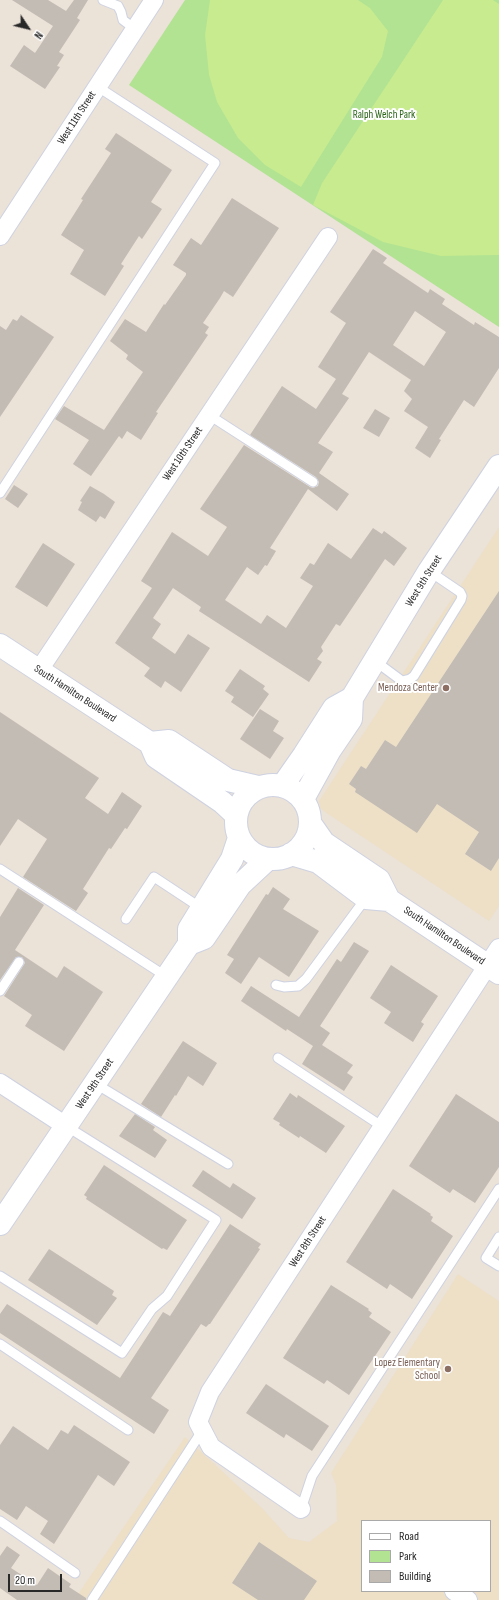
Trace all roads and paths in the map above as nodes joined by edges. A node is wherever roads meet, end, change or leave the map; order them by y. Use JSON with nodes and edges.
{"nodes":[{"id":1,"x":103,"y":0,"type":"edge"},
{"id":2,"x":154,"y":0,"type":"edge"},
{"id":3,"x":135,"y":29,"type":"junction"},
{"id":4,"x":98,"y":87,"type":"junction"},
{"id":5,"x":0,"y":236,"type":"edge"},
{"id":6,"x":328,"y":237,"type":"dead end"},
{"id":7,"x":209,"y":415,"type":"junction"},
{"id":8,"x":499,"y":466,"type":"edge"},
{"id":9,"x":313,"y":482,"type":"dead end"},
{"id":10,"x":0,"y":493,"type":"edge"},
{"id":11,"x":429,"y":571,"type":"junction"},
{"id":12,"x":0,"y":645,"type":"edge"},
{"id":13,"x":375,"y":661,"type":"junction"},
{"id":14,"x":39,"y":670,"type":"junction"},
{"id":15,"x":352,"y":698,"type":"junction"},
{"id":16,"x":150,"y":743,"type":"junction"},
{"id":17,"x":283,"y":785,"type":"junction"},
{"id":18,"x":258,"y":787,"type":"junction"},
{"id":19,"x":303,"y":799,"type":"junction"},
{"id":20,"x":236,"y":815,"type":"junction"},
{"id":21,"x":310,"y":823,"type":"junction"},
{"id":22,"x":239,"y":838,"type":"junction"},
{"id":23,"x":291,"y":854,"type":"junction"},
{"id":24,"x":268,"y":859,"type":"junction"},
{"id":25,"x":0,"y":869,"type":"edge"},
{"id":26,"x":366,"y":898,"type":"junction"},
{"id":27,"x":389,"y":900,"type":"junction"},
{"id":28,"x":202,"y":909,"type":"junction"},
{"id":29,"x":126,"y":919,"type":"dead end"},
{"id":30,"x":189,"y":944,"type":"junction"},
{"id":31,"x":19,"y":962,"type":"dead end"},
{"id":32,"x":495,"y":962,"type":"edge"},
{"id":33,"x":167,"y":977,"type":"junction"},
{"id":34,"x":276,"y":986,"type":"dead end"},
{"id":35,"x":0,"y":991,"type":"edge"},
{"id":36,"x":278,"y":1058,"type":"dead end"},
{"id":37,"x":0,"y":1083,"type":"edge"},
{"id":38,"x":96,"y":1084,"type":"junction"},
{"id":39,"x":66,"y":1126,"type":"junction"},
{"id":40,"x":383,"y":1127,"type":"junction"},
{"id":41,"x":228,"y":1164,"type":"dead end"},
{"id":42,"x":499,"y":1189,"type":"edge"},
{"id":43,"x":0,"y":1224,"type":"edge"},
{"id":44,"x":499,"y":1237,"type":"edge"},
{"id":45,"x":499,"y":1266,"type":"edge"},
{"id":46,"x":0,"y":1276,"type":"edge"},
{"id":47,"x":0,"y":1344,"type":"edge"},
{"id":48,"x":128,"y":1430,"type":"dead end"},
{"id":49,"x":202,"y":1431,"type":"junction"},
{"id":50,"x":301,"y":1509,"type":"joint"},
{"id":51,"x":0,"y":1521,"type":"edge"},
{"id":52,"x":74,"y":1573,"type":"dead end"},
{"id":53,"x":456,"y":1592,"type":"edge"},
{"id":54,"x":92,"y":1600,"type":"edge"},
{"id":55,"x":468,"y":1600,"type":"edge"}],
"edges":[{"from":1,"to":3,"type":"lane"},
{"from":2,"to":3,"type":"street","name":"West 11th Street"},
{"from":3,"to":4,"type":"street","name":"West 11th Street"},
{"from":4,"to":5,"type":"street","name":"West 11th Street"},
{"from":4,"to":10,"type":"lane"},
{"from":6,"to":7,"type":"street","name":"West 10th Street"},
{"from":7,"to":9,"type":"lane"},
{"from":7,"to":14,"type":"street","name":"West 10th Street"},
{"from":8,"to":11,"type":"street","name":"West 9th Street"},
{"from":11,"to":13,"type":"street","name":"West 9th Street"},
{"from":11,"to":13,"type":"lane"},
{"from":12,"to":14,"type":"street","name":"South Hamilton Boulevard"},
{"from":13,"to":15,"type":"street","name":"West 9th Street"},
{"from":14,"to":16,"type":"street","name":"South Hamilton Boulevard"},
{"from":15,"to":17,"type":"street","name":"West 9th Street"},
{"from":15,"to":19,"type":"street","name":"West 9th Street"},
{"from":16,"to":18,"type":"street"},
{"from":16,"to":20,"type":"street","name":"South Hamilton Boulevard"},
{"from":17,"to":18,"type":"street"},
{"from":17,"to":19,"type":"street"},
{"from":18,"to":20,"type":"street"},
{"from":19,"to":21,"type":"street"},
{"from":20,"to":22,"type":"street"},
{"from":21,"to":23,"type":"street"},
{"from":21,"to":27,"type":"street","name":"South Hamilton Boulevard"},
{"from":22,"to":24,"type":"street"},
{"from":22,"to":28,"type":"street","name":"West 9th Street"},
{"from":23,"to":24,"type":"street"},
{"from":23,"to":26,"type":"street"},
{"from":24,"to":30,"type":"street","name":"West 9th Street"},
{"from":25,"to":33,"type":"lane"},
{"from":26,"to":27,"type":"street","name":"South Hamilton Boulevard"},
{"from":26,"to":34,"type":"lane"},
{"from":27,"to":32,"type":"street","name":"South Hamilton Boulevard"},
{"from":28,"to":29,"type":"lane"},
{"from":28,"to":30,"type":"street","name":"West 9th Street"},
{"from":30,"to":33,"type":"street","name":"West 9th Street"},
{"from":31,"to":35,"type":"lane"},
{"from":32,"to":40,"type":"street","name":"West 8th Street"},
{"from":33,"to":38,"type":"street","name":"West 9th Street"},
{"from":36,"to":40,"type":"lane"},
{"from":37,"to":39,"type":"street"},
{"from":38,"to":39,"type":"street","name":"West 9th Street"},
{"from":38,"to":41,"type":"lane"},
{"from":39,"to":43,"type":"street","name":"West 9th Street"},
{"from":39,"to":46,"type":"lane"},
{"from":40,"to":49,"type":"street","name":"West 8th Street"},
{"from":42,"to":50,"type":"lane"},
{"from":44,"to":45,"type":"lane"},
{"from":47,"to":48,"type":"lane"},
{"from":49,"to":50,"type":"street","name":"West 8th Street"},
{"from":49,"to":54,"type":"lane"},
{"from":51,"to":52,"type":"lane"},
{"from":53,"to":55,"type":"street"}]}
